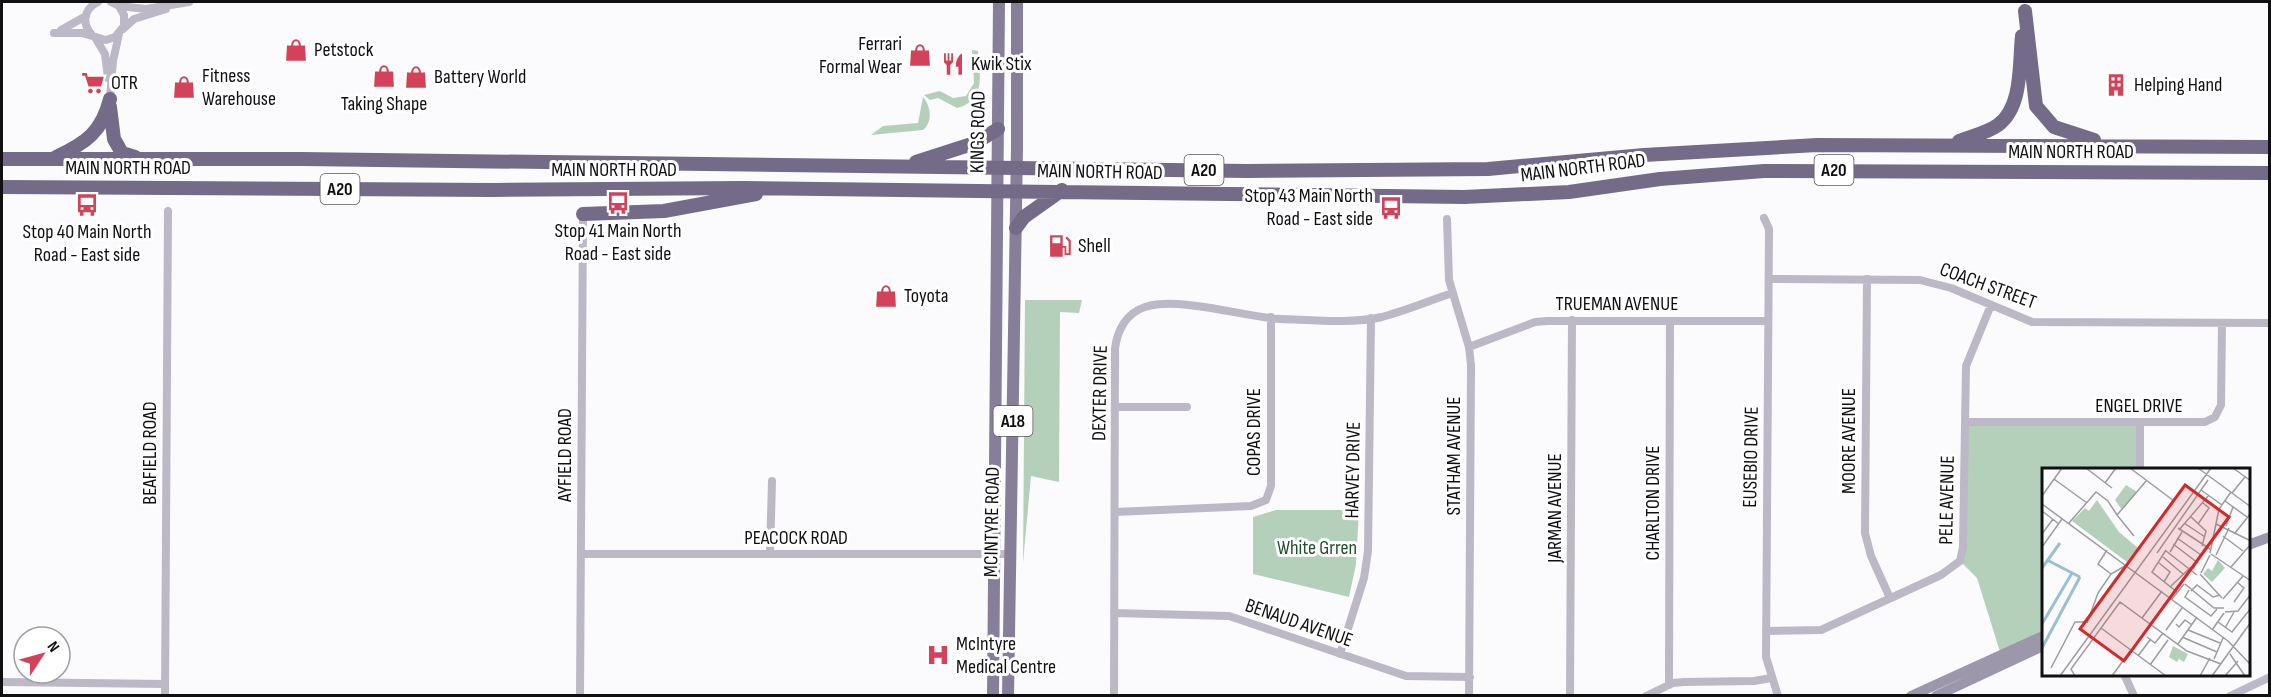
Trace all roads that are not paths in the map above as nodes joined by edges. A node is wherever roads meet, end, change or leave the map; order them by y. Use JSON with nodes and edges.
{"nodes":[{"id":1,"x":85,"y":2,"type":"edge"},
{"id":2,"x":98,"y":2,"type":"edge"},
{"id":3,"x":189,"y":2,"type":"edge"},
{"id":4,"x":992,"y":2,"type":"edge"},
{"id":5,"x":1017,"y":2,"type":"edge"},
{"id":6,"x":115,"y":4,"type":"edge"},
{"id":7,"x":172,"y":6,"type":"junction"},
{"id":8,"x":2025,"y":6,"type":"edge"},
{"id":9,"x":999,"y":8,"type":"edge"},
{"id":10,"x":86,"y":14,"type":"junction"},
{"id":11,"x":120,"y":32,"type":"junction"},
{"id":12,"x":94,"y":36,"type":"junction"},
{"id":13,"x":110,"y":97,"type":"junction"},
{"id":14,"x":998,"y":129,"type":"junction"},
{"id":15,"x":1950,"y":144,"type":"junction"},
{"id":16,"x":2110,"y":144,"type":"junction"},
{"id":17,"x":2270,"y":147,"type":"edge"},
{"id":18,"x":139,"y":158,"type":"junction"},
{"id":19,"x":2,"y":159,"type":"edge"},
{"id":20,"x":52,"y":159,"type":"junction"},
{"id":21,"x":906,"y":166,"type":"junction"},
{"id":22,"x":997,"y":168,"type":"junction"},
{"id":23,"x":1016,"y":168,"type":"junction"},
{"id":24,"x":2270,"y":173,"type":"edge"},
{"id":25,"x":2,"y":186,"type":"edge"},
{"id":26,"x":782,"y":188,"type":"junction"},
{"id":27,"x":997,"y":190,"type":"junction"},
{"id":28,"x":1016,"y":190,"type":"junction"},
{"id":29,"x":1062,"y":190,"type":"junction"},
{"id":30,"x":168,"y":211,"type":"dead end"},
{"id":31,"x":583,"y":214,"type":"joint"},
{"id":32,"x":1764,"y":218,"type":"dead end"},
{"id":33,"x":1448,"y":219,"type":"dead end"},
{"id":34,"x":1016,"y":228,"type":"junction"},
{"id":35,"x":1768,"y":279,"type":"junction"},
{"id":36,"x":1867,"y":279,"type":"junction"},
{"id":37,"x":1452,"y":293,"type":"junction"},
{"id":38,"x":1991,"y":305,"type":"junction"},
{"id":39,"x":1271,"y":317,"type":"junction"},
{"id":40,"x":1371,"y":318,"type":"junction"},
{"id":41,"x":1572,"y":320,"type":"junction"},
{"id":42,"x":1670,"y":321,"type":"junction"},
{"id":43,"x":1768,"y":321,"type":"junction"},
{"id":44,"x":2222,"y":323,"type":"junction"},
{"id":45,"x":2270,"y":323,"type":"edge"},
{"id":46,"x":1014,"y":339,"type":"junction"},
{"id":47,"x":1469,"y":347,"type":"junction"},
{"id":48,"x":995,"y":375,"type":"junction"},
{"id":49,"x":1115,"y":407,"type":"junction"},
{"id":50,"x":1187,"y":407,"type":"dead end"},
{"id":51,"x":1965,"y":422,"type":"junction"},
{"id":52,"x":2139,"y":422,"type":"junction"},
{"id":53,"x":2140,"y":468,"type":"edge"},
{"id":54,"x":771,"y":481,"type":"dead end"},
{"id":55,"x":1114,"y":512,"type":"junction"},
{"id":56,"x":2270,"y":537,"type":"edge"},
{"id":57,"x":2250,"y":544,"type":"edge"},
{"id":58,"x":581,"y":554,"type":"junction"},
{"id":59,"x":994,"y":554,"type":"junction"},
{"id":60,"x":1011,"y":554,"type":"junction"},
{"id":61,"x":770,"y":555,"type":"junction"},
{"id":62,"x":1890,"y":598,"type":"junction"},
{"id":63,"x":1114,"y":613,"type":"junction"},
{"id":64,"x":1766,"y":631,"type":"junction"},
{"id":65,"x":2042,"y":636,"type":"edge"},
{"id":66,"x":2042,"y":645,"type":"edge"},
{"id":67,"x":1340,"y":654,"type":"junction"},
{"id":68,"x":2124,"y":676,"type":"edge"},
{"id":69,"x":1470,"y":677,"type":"junction"},
{"id":70,"x":2270,"y":677,"type":"edge"},
{"id":71,"x":1771,"y":678,"type":"junction"},
{"id":72,"x":2,"y":682,"type":"edge"},
{"id":73,"x":165,"y":684,"type":"junction"},
{"id":74,"x":1669,"y":685,"type":"junction"},
{"id":75,"x":2245,"y":692,"type":"edge"},
{"id":76,"x":165,"y":696,"type":"edge"},
{"id":77,"x":580,"y":696,"type":"edge"},
{"id":78,"x":993,"y":696,"type":"edge"},
{"id":79,"x":1008,"y":696,"type":"edge"},
{"id":80,"x":1114,"y":696,"type":"edge"},
{"id":81,"x":1469,"y":696,"type":"edge"},
{"id":82,"x":1570,"y":696,"type":"edge"},
{"id":83,"x":1646,"y":696,"type":"edge"},
{"id":84,"x":1778,"y":696,"type":"edge"},
{"id":85,"x":1911,"y":696,"type":"edge"},
{"id":86,"x":1936,"y":696,"type":"edge"},
{"id":87,"x":2134,"y":696,"type":"edge"},
{"id":88,"x":2230,"y":696,"type":"edge"}],
"edges":[{"from":1,"to":10,"type":"street"},
{"from":2,"to":10,"type":"street"},
{"from":3,"to":7,"type":"street"},
{"from":4,"to":9,"type":"street"},
{"from":5,"to":23,"type":"main road","name":"KINGS ROAD","number":"A18"},
{"from":6,"to":7,"type":"street"},
{"from":6,"to":11,"type":"street"},
{"from":7,"to":11,"type":"street"},
{"from":8,"to":15,"type":"highway"},
{"from":8,"to":16,"type":"highway"},
{"from":9,"to":14,"type":"main road","name":"KINGS ROAD","number":"A18"},
{"from":10,"to":12,"type":"street"},
{"from":10,"to":12,"type":"street"},
{"from":11,"to":12,"type":"street"},
{"from":11,"to":13,"type":"street"},
{"from":12,"to":13,"type":"street"},
{"from":13,"to":18,"type":"highway"},
{"from":13,"to":20,"type":"highway"},
{"from":14,"to":21,"type":"highway"},
{"from":14,"to":22,"type":"main road","name":"KINGS ROAD","number":"A18"},
{"from":15,"to":16,"type":"highway","name":"MAIN NORTH ROAD","number":"A20"},
{"from":15,"to":23,"type":"highway","name":"MAIN NORTH ROAD","number":"A20"},
{"from":16,"to":17,"type":"highway","name":"MAIN NORTH ROAD","number":"A20"},
{"from":18,"to":20,"type":"highway","name":"MAIN NORTH ROAD","number":"A20"},
{"from":18,"to":21,"type":"highway","name":"MAIN NORTH ROAD","number":"A20"},
{"from":19,"to":20,"type":"highway","name":"MAIN NORTH ROAD","number":"A20"},
{"from":21,"to":22,"type":"highway","name":"MAIN NORTH ROAD","number":"A20"},
{"from":22,"to":23,"type":"highway","name":"MAIN NORTH ROAD","number":"A20"},
{"from":22,"to":27,"type":"main road","name":"KINGS ROAD","number":"A18"},
{"from":23,"to":28,"type":"main road","name":"MCINTYRE ROAD","number":"A18"},
{"from":24,"to":29,"type":"highway","name":"MAIN NORTH ROAD","number":"A20"},
{"from":25,"to":26,"type":"highway","name":"MAIN NORTH ROAD","number":"A20"},
{"from":26,"to":27,"type":"highway","name":"MAIN NORTH ROAD","number":"A20"},
{"from":26,"to":31,"type":"highway"},
{"from":27,"to":28,"type":"highway","name":"MAIN NORTH ROAD","number":"A20"},
{"from":27,"to":48,"type":"main road","name":"MCINTYRE ROAD","number":"A18"},
{"from":28,"to":29,"type":"highway","name":"MAIN NORTH ROAD","number":"A20"},
{"from":28,"to":34,"type":"main road","name":"MCINTYRE ROAD","number":"A18"},
{"from":29,"to":34,"type":"highway"},
{"from":30,"to":73,"type":"street","name":"BEAFIELD ROAD"},
{"from":31,"to":58,"type":"street","name":"AYFIELD ROAD"},
{"from":32,"to":35,"type":"street","name":"EUSEBIO DRIVE"},
{"from":33,"to":37,"type":"street","name":"STATHAM AVENUE"},
{"from":34,"to":46,"type":"main road","name":"MCINTYRE ROAD","number":"A18"},
{"from":35,"to":36,"type":"street","name":"COACH STREET"},
{"from":35,"to":43,"type":"street","name":"EUSEBIO DRIVE"},
{"from":36,"to":38,"type":"street","name":"COACH STREET"},
{"from":36,"to":62,"type":"street","name":"MOORE AVENUE"},
{"from":37,"to":40,"type":"street","name":"DEXTER DRIVE"},
{"from":37,"to":47,"type":"street","name":"STATHAM AVENUE"},
{"from":38,"to":44,"type":"street","name":"COACH STREET"},
{"from":38,"to":51,"type":"street","name":"PELE AVENUE"},
{"from":39,"to":40,"type":"street","name":"DEXTER DRIVE"},
{"from":39,"to":49,"type":"street","name":"DEXTER DRIVE"},
{"from":39,"to":55,"type":"street","name":"COPAS DRIVE"},
{"from":40,"to":67,"type":"street","name":"HARVEY DRIVE"},
{"from":41,"to":42,"type":"street","name":"TRUEMAN AVENUE"},
{"from":41,"to":47,"type":"street","name":"TRUEMAN AVENUE"},
{"from":41,"to":82,"type":"street","name":"JARMAN AVENUE"},
{"from":42,"to":43,"type":"street","name":"TRUEMAN AVENUE"},
{"from":42,"to":74,"type":"street","name":"CHARLTON DRIVE"},
{"from":43,"to":64,"type":"street","name":"EUSEBIO DRIVE"},
{"from":44,"to":45,"type":"street","name":"COACH STREET"},
{"from":44,"to":52,"type":"street","name":"ENGEL DRIVE"},
{"from":46,"to":48,"type":"main road"},
{"from":46,"to":60,"type":"main road","name":"MCINTYRE ROAD","number":"A18"},
{"from":47,"to":69,"type":"street","name":"STATHAM AVENUE"},
{"from":48,"to":59,"type":"main road","name":"MCINTYRE ROAD","number":"A18"},
{"from":49,"to":50,"type":"street"},
{"from":49,"to":55,"type":"street","name":"DEXTER DRIVE"},
{"from":51,"to":52,"type":"street","name":"ENGEL DRIVE"},
{"from":51,"to":62,"type":"street","name":"PELE AVENUE"},
{"from":52,"to":53,"type":"street"},
{"from":54,"to":61,"type":"street"},
{"from":55,"to":63,"type":"street","name":"DEXTER DRIVE"},
{"from":56,"to":57,"type":"street"},
{"from":58,"to":61,"type":"street","name":"PEACOCK ROAD"},
{"from":58,"to":77,"type":"street","name":"AYFIELD ROAD"},
{"from":59,"to":60,"type":"street","name":"PEACOCK ROAD"},
{"from":59,"to":61,"type":"street","name":"PEACOCK ROAD"},
{"from":59,"to":78,"type":"main road","name":"MCINTYRE ROAD","number":"A18"},
{"from":60,"to":79,"type":"main road","name":"MCINTYRE ROAD","number":"A18"},
{"from":62,"to":64,"type":"street","name":"PELE AVENUE"},
{"from":63,"to":67,"type":"street","name":"BENAUD AVENUE"},
{"from":63,"to":80,"type":"street","name":"DEXTER DRIVE"},
{"from":64,"to":71,"type":"street","name":"EUSEBIO DRIVE"},
{"from":65,"to":85,"type":"street"},
{"from":66,"to":86,"type":"street"},
{"from":67,"to":69,"type":"street","name":"BENAUD AVENUE"},
{"from":68,"to":87,"type":"street"},
{"from":69,"to":81,"type":"street","name":"STATHAM AVENUE"},
{"from":70,"to":75,"type":"street"},
{"from":71,"to":74,"type":"street"},
{"from":71,"to":84,"type":"street","name":"EUSEBIO DRIVE"},
{"from":72,"to":73,"type":"street"},
{"from":73,"to":76,"type":"street","name":"BEAFIELD ROAD"},
{"from":74,"to":83,"type":"street"},
{"from":75,"to":88,"type":"street"}]}
